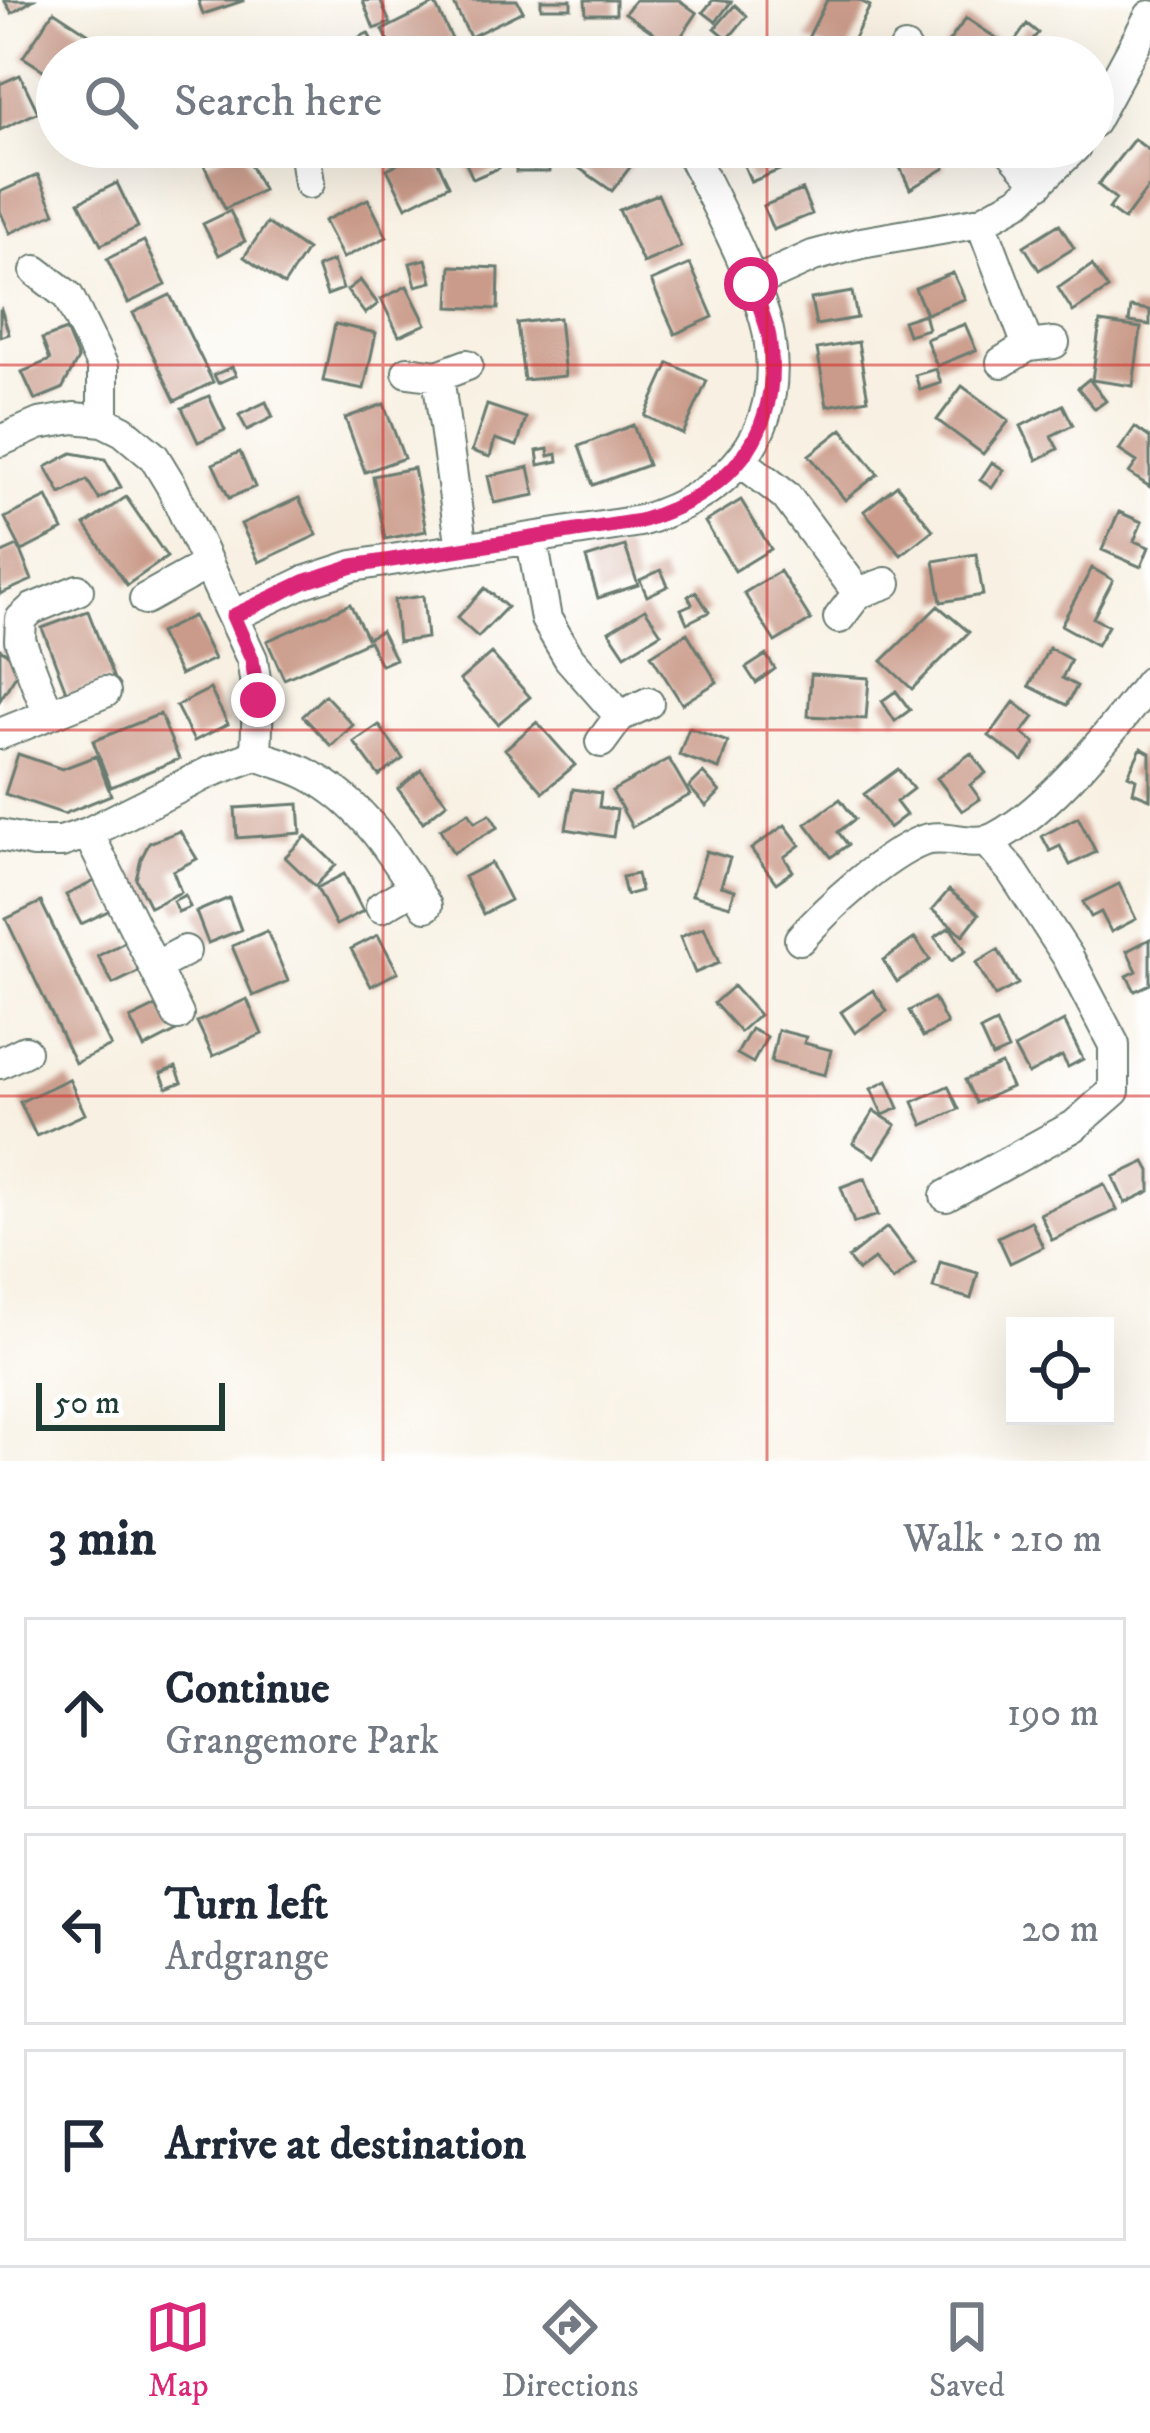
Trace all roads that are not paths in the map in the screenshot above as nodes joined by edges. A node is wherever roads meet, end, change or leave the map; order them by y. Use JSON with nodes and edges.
{"nodes":[{"id":1,"x":1148,"y":23,"type":"edge"},
{"id":2,"x":1114,"y":84,"type":"edge"},
{"id":3,"x":698,"y":168,"type":"edge"},
{"id":4,"x":1026,"y":168,"type":"edge"},
{"id":5,"x":1054,"y":168,"type":"edge"},
{"id":6,"x":1039,"y":183,"type":"junction"},
{"id":7,"x":981,"y":222,"type":"junction"},
{"id":8,"x":36,"y":271,"type":"dead end"},
{"id":9,"x":751,"y":284,"type":"junction"},
{"id":10,"x":1028,"y":350,"type":"dead end"},
{"id":11,"x":438,"y":371,"type":"dead end"},
{"id":12,"x":103,"y":421,"type":"junction"},
{"id":13,"x":0,"y":441,"type":"edge"},
{"id":14,"x":742,"y":462,"type":"junction"},
{"id":15,"x":532,"y":540,"type":"junction"},
{"id":16,"x":462,"y":549,"type":"junction"},
{"id":17,"x":208,"y":564,"type":"junction"},
{"id":18,"x":78,"y":590,"type":"dead end"},
{"id":19,"x":861,"y":598,"type":"dead end"},
{"id":20,"x":145,"y":599,"type":"dead end"},
{"id":21,"x":233,"y":616,"type":"junction"},
{"id":22,"x":1150,"y":682,"type":"edge"},
{"id":23,"x":105,"y":692,"type":"dead end"},
{"id":24,"x":48,"y":713,"type":"junction"},
{"id":25,"x":0,"y":734,"type":"edge"},
{"id":26,"x":601,"y":742,"type":"dead end"},
{"id":27,"x":256,"y":755,"type":"junction"},
{"id":28,"x":88,"y":833,"type":"junction"},
{"id":29,"x":0,"y":835,"type":"edge"},
{"id":30,"x":987,"y":842,"type":"junction"},
{"id":31,"x":381,"y":907,"type":"dead end"},
{"id":32,"x":800,"y":939,"type":"dead end"},
{"id":33,"x":185,"y":951,"type":"dead end"},
{"id":34,"x":154,"y":967,"type":"junction"},
{"id":35,"x":178,"y":1015,"type":"dead end"},
{"id":36,"x":946,"y":1196,"type":"dead end"}],
"edges":[{"from":1,"to":2,"type":"street"},
{"from":3,"to":9,"type":"street"},
{"from":4,"to":6,"type":"street"},
{"from":5,"to":6,"type":"street"},
{"from":6,"to":7,"type":"street"},
{"from":7,"to":9,"type":"street"},
{"from":7,"to":10,"type":"street"},
{"from":8,"to":12,"type":"street"},
{"from":9,"to":14,"type":"street"},
{"from":11,"to":16,"type":"street"},
{"from":12,"to":13,"type":"street"},
{"from":12,"to":17,"type":"street"},
{"from":14,"to":15,"type":"street"},
{"from":14,"to":19,"type":"street"},
{"from":15,"to":16,"type":"street"},
{"from":15,"to":26,"type":"street"},
{"from":16,"to":21,"type":"street"},
{"from":17,"to":20,"type":"street"},
{"from":17,"to":21,"type":"street"},
{"from":18,"to":24,"type":"street"},
{"from":21,"to":27,"type":"street"},
{"from":22,"to":30,"type":"street"},
{"from":23,"to":24,"type":"street"},
{"from":24,"to":25,"type":"street"},
{"from":27,"to":28,"type":"street"},
{"from":27,"to":31,"type":"street"},
{"from":28,"to":29,"type":"street"},
{"from":28,"to":34,"type":"street"},
{"from":30,"to":32,"type":"street"},
{"from":30,"to":36,"type":"street"},
{"from":33,"to":34,"type":"street"},
{"from":34,"to":35,"type":"street"}]}
